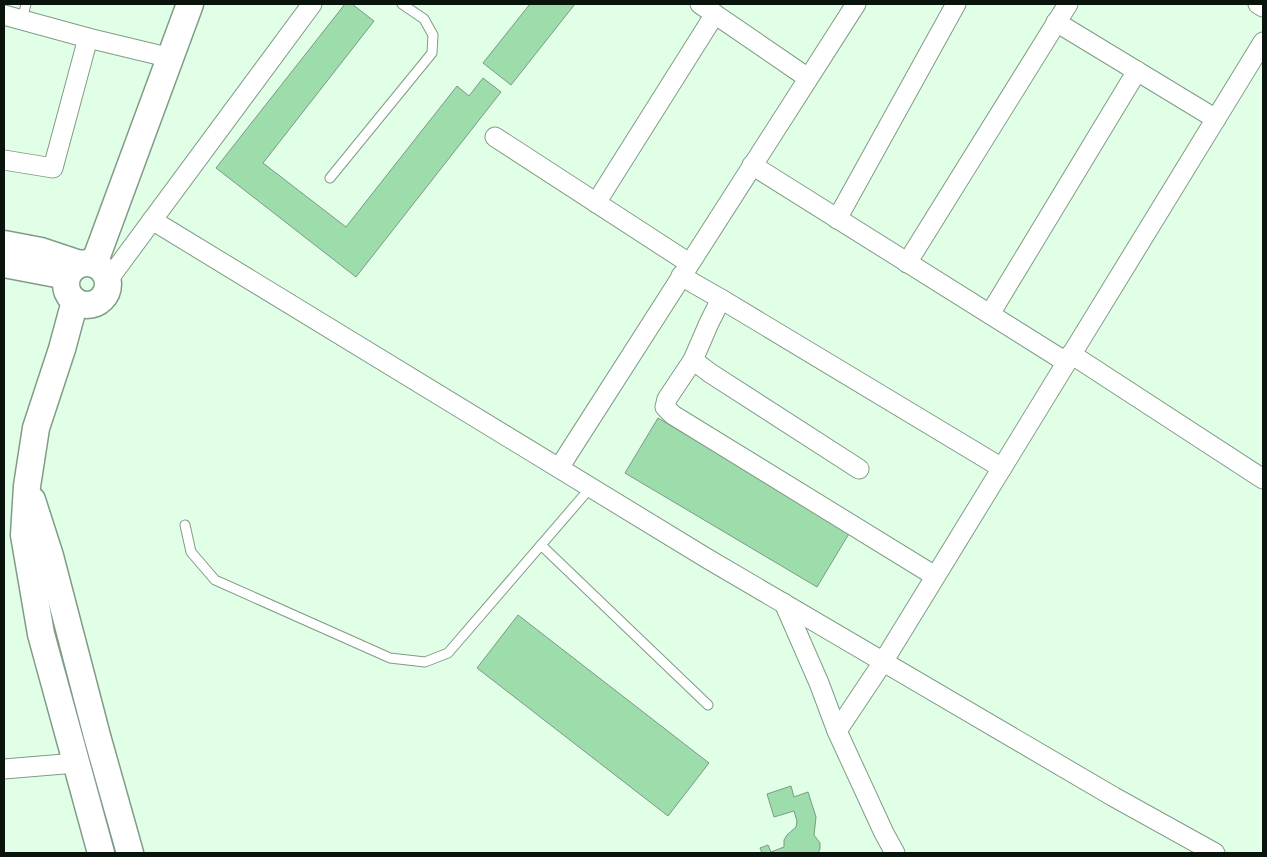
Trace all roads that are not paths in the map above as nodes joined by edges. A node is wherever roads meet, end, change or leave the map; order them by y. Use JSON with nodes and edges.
{"nodes":[{"id":1,"x":190,"y":4,"type":"edge"},
{"id":2,"x":312,"y":4,"type":"edge"},
{"id":3,"x":402,"y":4,"type":"edge"},
{"id":4,"x":856,"y":4,"type":"edge"},
{"id":5,"x":956,"y":4,"type":"edge"},
{"id":6,"x":1068,"y":4,"type":"edge"},
{"id":7,"x":1258,"y":4,"type":"edge"},
{"id":8,"x":1263,"y":7,"type":"edge"},
{"id":9,"x":707,"y":9,"type":"edge"},
{"id":10,"x":24,"y":12,"type":"edge"},
{"id":11,"x":4,"y":15,"type":"edge"},
{"id":12,"x":1056,"y":22,"type":"junction"},
{"id":13,"x":88,"y":38,"type":"junction"},
{"id":14,"x":1263,"y":42,"type":"edge"},
{"id":15,"x":171,"y":58,"type":"junction"},
{"id":16,"x":1137,"y":71,"type":"junction"},
{"id":17,"x":808,"y":78,"type":"junction"},
{"id":18,"x":1216,"y":119,"type":"junction"},
{"id":19,"x":495,"y":137,"type":"dead end"},
{"id":20,"x":4,"y":160,"type":"edge"},
{"id":21,"x":752,"y":165,"type":"junction"},
{"id":22,"x":330,"y":178,"type":"dead end"},
{"id":23,"x":596,"y":202,"type":"junction"},
{"id":24,"x":837,"y":218,"type":"junction"},
{"id":25,"x":152,"y":220,"type":"junction"},
{"id":26,"x":4,"y":244,"type":"edge"},
{"id":27,"x":907,"y":262,"type":"junction"},
{"id":28,"x":4,"y":264,"type":"edge"},
{"id":29,"x":685,"y":269,"type":"junction"},
{"id":30,"x":87,"y":271,"type":"junction"},
{"id":31,"x":721,"y":299,"type":"junction"},
{"id":32,"x":75,"y":301,"type":"junction"},
{"id":33,"x":990,"y":314,"type":"junction"},
{"id":34,"x":1069,"y":358,"type":"junction"},
{"id":35,"x":693,"y":360,"type":"junction"},
{"id":36,"x":558,"y":468,"type":"junction"},
{"id":37,"x":1002,"y":468,"type":"junction"},
{"id":38,"x":859,"y":470,"type":"dead end"},
{"id":39,"x":1263,"y":479,"type":"edge"},
{"id":40,"x":27,"y":486,"type":"junction"},
{"id":41,"x":591,"y":487,"type":"junction"},
{"id":42,"x":185,"y":525,"type":"dead end"},
{"id":43,"x":541,"y":545,"type":"junction"},
{"id":44,"x":935,"y":576,"type":"junction"},
{"id":45,"x":784,"y":603,"type":"junction"},
{"id":46,"x":883,"y":662,"type":"junction"},
{"id":47,"x":708,"y":705,"type":"dead end"},
{"id":48,"x":837,"y":731,"type":"junction"},
{"id":49,"x":76,"y":763,"type":"junction"},
{"id":50,"x":4,"y":769,"type":"edge"},
{"id":51,"x":101,"y":853,"type":"edge"},
{"id":52,"x":130,"y":853,"type":"edge"},
{"id":53,"x":895,"y":853,"type":"edge"},
{"id":54,"x":1215,"y":853,"type":"edge"}],
"edges":[{"from":1,"to":15,"type":"main road"},
{"from":2,"to":25,"type":"street"},
{"from":3,"to":22,"type":"lane"},
{"from":4,"to":17,"type":"street"},
{"from":5,"to":24,"type":"street"},
{"from":6,"to":12,"type":"street"},
{"from":7,"to":8,"type":"street"},
{"from":9,"to":17,"type":"street"},
{"from":9,"to":23,"type":"street"},
{"from":10,"to":11,"type":"street"},
{"from":10,"to":13,"type":"street"},
{"from":12,"to":16,"type":"street"},
{"from":12,"to":27,"type":"street"},
{"from":13,"to":15,"type":"street"},
{"from":13,"to":20,"type":"street"},
{"from":14,"to":18,"type":"street"},
{"from":15,"to":30,"type":"main road"},
{"from":16,"to":18,"type":"street"},
{"from":16,"to":33,"type":"street"},
{"from":17,"to":21,"type":"street"},
{"from":18,"to":34,"type":"street"},
{"from":19,"to":23,"type":"street"},
{"from":21,"to":24,"type":"street"},
{"from":21,"to":29,"type":"street"},
{"from":23,"to":29,"type":"street"},
{"from":24,"to":27,"type":"street"},
{"from":25,"to":30,"type":"street"},
{"from":25,"to":36,"type":"street"},
{"from":26,"to":30,"type":"main road"},
{"from":27,"to":33,"type":"street"},
{"from":28,"to":30,"type":"main road"},
{"from":29,"to":31,"type":"street"},
{"from":29,"to":36,"type":"street"},
{"from":30,"to":32,"type":"main road"},
{"from":30,"to":32,"type":"main road"},
{"from":31,"to":35,"type":"street"},
{"from":31,"to":37,"type":"street"},
{"from":32,"to":40,"type":"main road"},
{"from":33,"to":34,"type":"street"},
{"from":34,"to":37,"type":"street"},
{"from":34,"to":39,"type":"street"},
{"from":35,"to":38,"type":"street"},
{"from":35,"to":44,"type":"street"},
{"from":36,"to":41,"type":"street"},
{"from":37,"to":44,"type":"street"},
{"from":40,"to":49,"type":"main road"},
{"from":40,"to":52,"type":"main road"},
{"from":41,"to":43,"type":"lane"},
{"from":41,"to":45,"type":"street"},
{"from":42,"to":43,"type":"lane"},
{"from":43,"to":47,"type":"lane"},
{"from":44,"to":46,"type":"street"},
{"from":45,"to":46,"type":"street"},
{"from":45,"to":48,"type":"street"},
{"from":46,"to":48,"type":"street"},
{"from":46,"to":54,"type":"street"},
{"from":48,"to":53,"type":"street"},
{"from":49,"to":50,"type":"street"},
{"from":49,"to":51,"type":"main road"}]}
